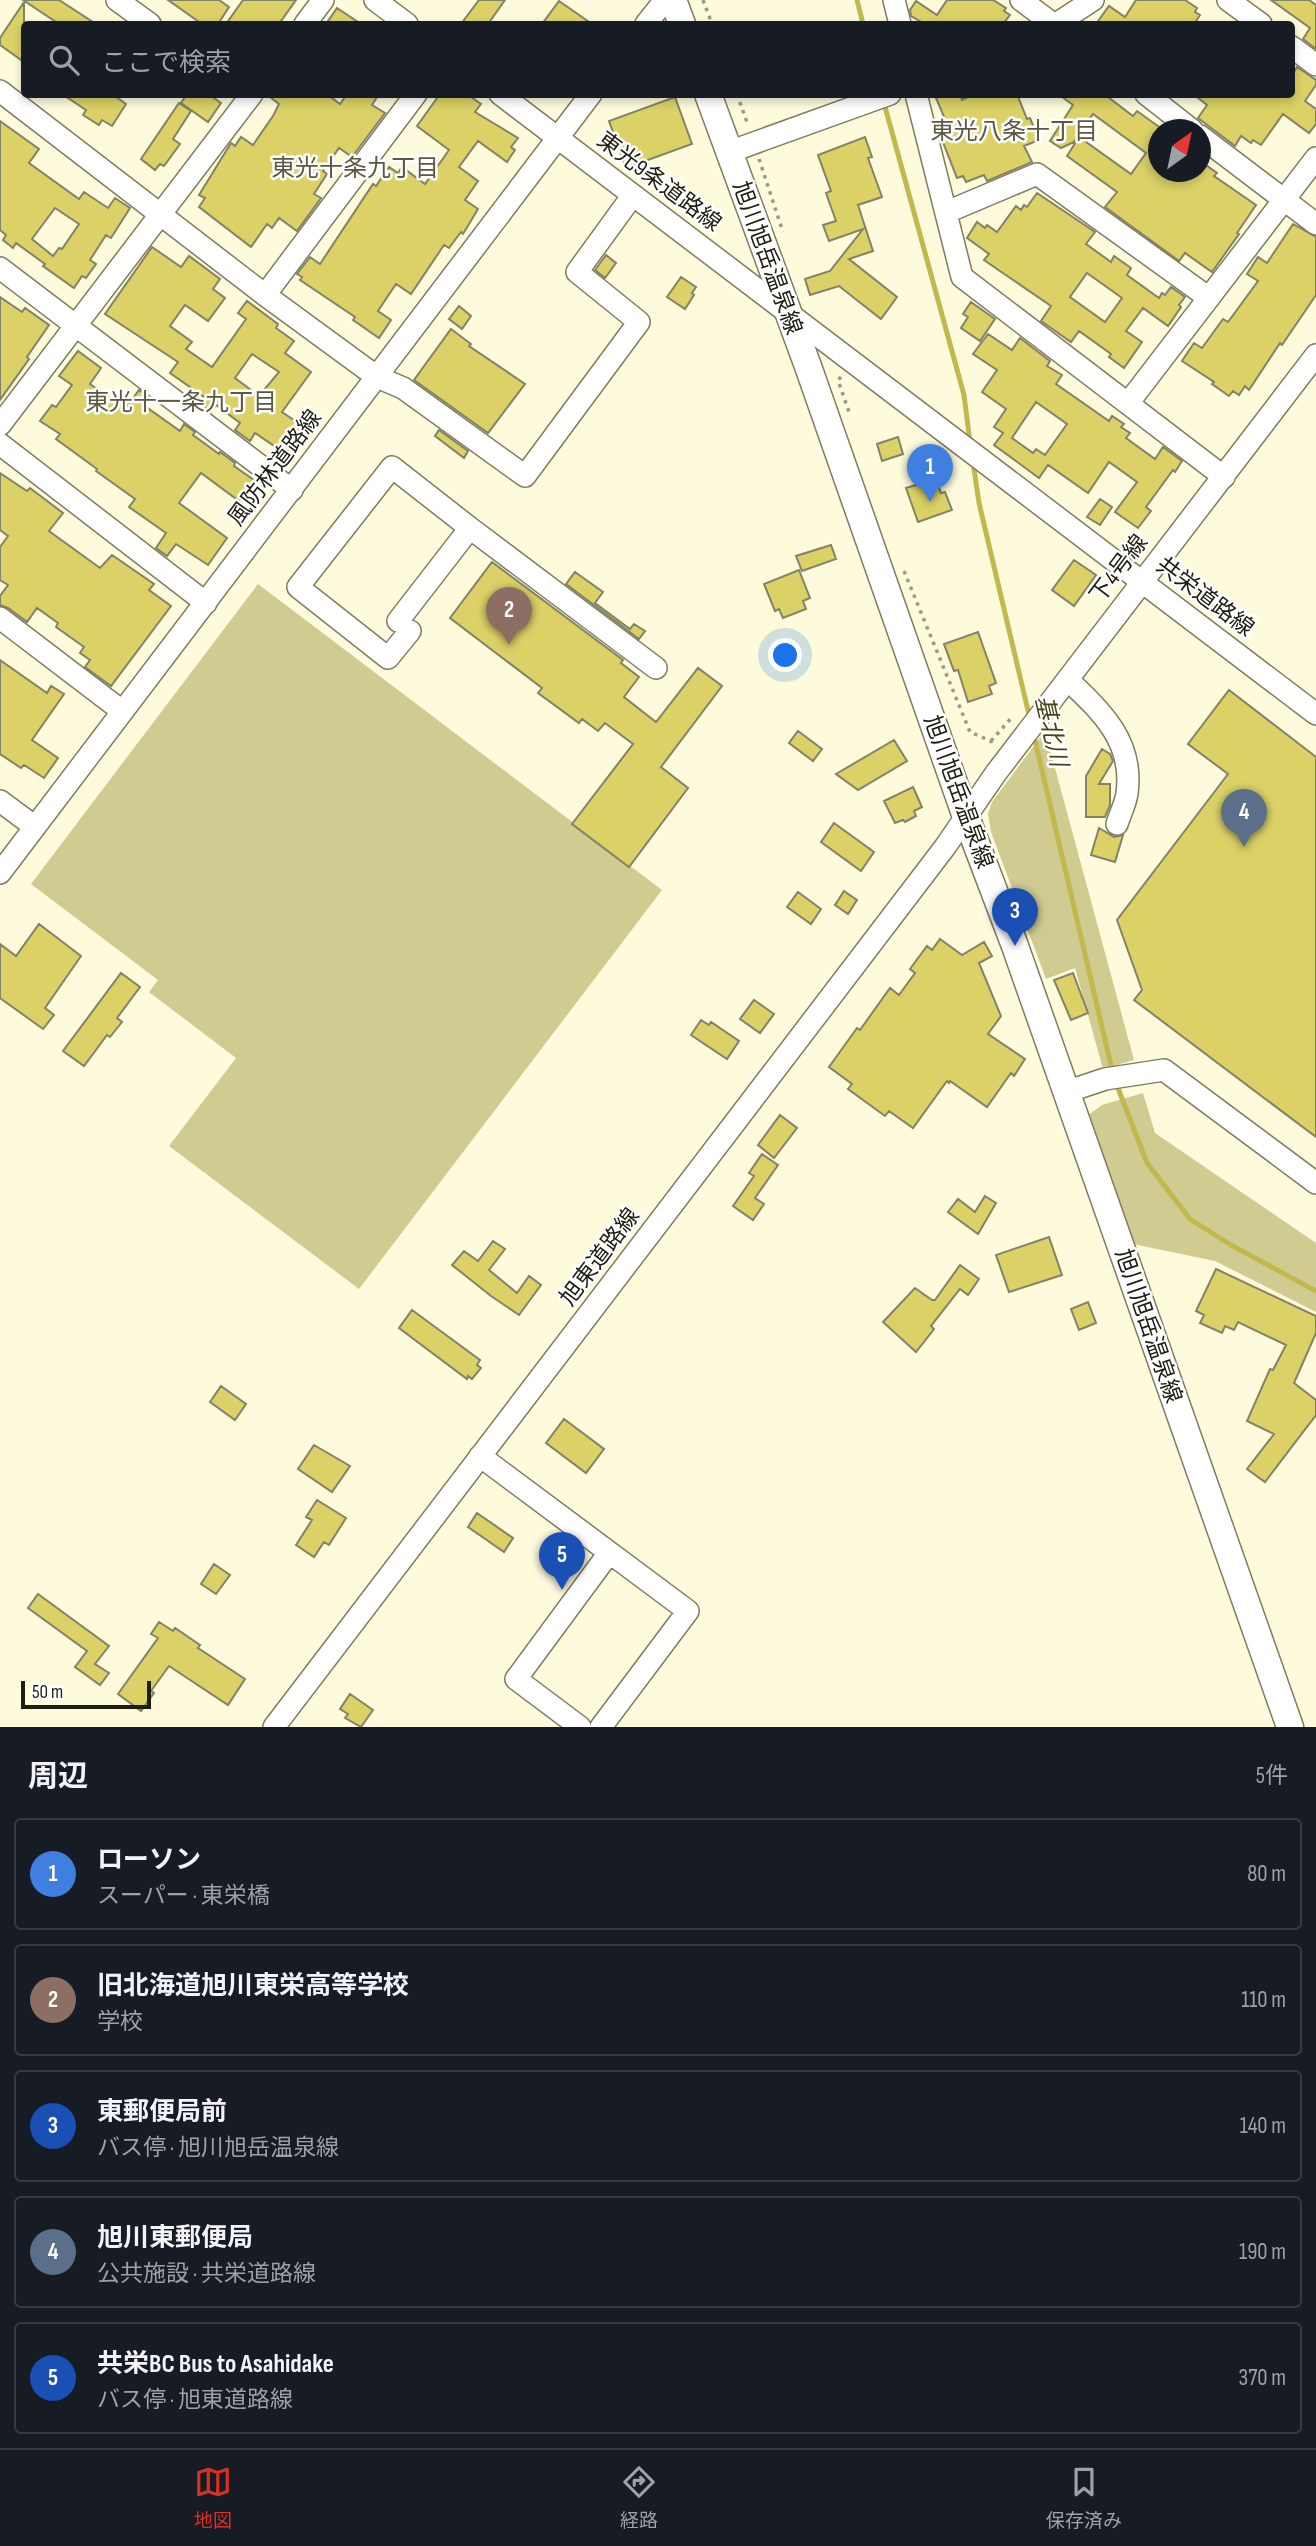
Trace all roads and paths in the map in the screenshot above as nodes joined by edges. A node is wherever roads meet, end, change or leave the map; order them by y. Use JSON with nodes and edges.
{"nodes":[{"id":1,"x":117,"y":0,"type":"edge"},
{"id":2,"x":323,"y":0,"type":"edge"},
{"id":3,"x":375,"y":0,"type":"edge"},
{"id":4,"x":665,"y":0,"type":"edge"},
{"id":5,"x":673,"y":0,"type":"edge"},
{"id":6,"x":703,"y":0,"type":"edge"},
{"id":7,"x":894,"y":0,"type":"edge"},
{"id":8,"x":1021,"y":0,"type":"edge"},
{"id":9,"x":1093,"y":0,"type":"edge"},
{"id":10,"x":1228,"y":0,"type":"edge"},
{"id":11,"x":146,"y":21,"type":"edge"},
{"id":12,"x":306,"y":21,"type":"edge"},
{"id":13,"x":403,"y":21,"type":"edge"},
{"id":14,"x":648,"y":21,"type":"edge"},
{"id":15,"x":681,"y":21,"type":"edge"},
{"id":16,"x":711,"y":21,"type":"edge"},
{"id":17,"x":899,"y":21,"type":"edge"},
{"id":18,"x":1051,"y":21,"type":"edge"},
{"id":19,"x":1060,"y":21,"type":"edge"},
{"id":20,"x":1257,"y":21,"type":"edge"},
{"id":21,"x":1295,"y":49,"type":"edge"},
{"id":22,"x":1316,"y":65,"type":"edge"},
{"id":23,"x":0,"y":91,"type":"edge"},
{"id":24,"x":248,"y":98,"type":"edge"},
{"id":25,"x":413,"y":98,"type":"edge"},
{"id":26,"x":505,"y":98,"type":"edge"},
{"id":27,"x":588,"y":98,"type":"edge"},
{"id":28,"x":709,"y":98,"type":"edge"},
{"id":29,"x":880,"y":98,"type":"edge"},
{"id":30,"x":917,"y":98,"type":"edge"},
{"id":31,"x":1151,"y":98,"type":"edge"},
{"id":32,"x":1178,"y":119,"type":"edge"},
{"id":33,"x":557,"y":138,"type":"junction"},
{"id":34,"x":1211,"y":144,"type":"edge"},
{"id":35,"x":729,"y":152,"type":"junction"},
{"id":36,"x":1316,"y":158,"type":"edge"},
{"id":37,"x":633,"y":195,"type":"junction"},
{"id":38,"x":1284,"y":200,"type":"junction"},
{"id":39,"x":947,"y":212,"type":"junction"},
{"id":40,"x":161,"y":214,"type":"junction"},
{"id":41,"x":1316,"y":224,"type":"edge"},
{"id":42,"x":0,"y":268,"type":"edge"},
{"id":43,"x":265,"y":295,"type":"junction"},
{"id":44,"x":1209,"y":298,"type":"junction"},
{"id":45,"x":786,"y":312,"type":"junction"},
{"id":46,"x":77,"y":326,"type":"junction"},
{"id":47,"x":1316,"y":355,"type":"edge"},
{"id":48,"x":377,"y":377,"type":"junction"},
{"id":49,"x":1129,"y":402,"type":"junction"},
{"id":50,"x":0,"y":425,"type":"edge"},
{"id":51,"x":0,"y":444,"type":"edge"},
{"id":52,"x":1224,"y":477,"type":"junction"},
{"id":53,"x":292,"y":490,"type":"junction"},
{"id":54,"x":470,"y":527,"type":"junction"},
{"id":55,"x":1142,"y":582,"type":"junction"},
{"id":56,"x":206,"y":603,"type":"junction"},
{"id":57,"x":0,"y":618,"type":"edge"},
{"id":58,"x":656,"y":668,"type":"dead end"},
{"id":59,"x":1068,"y":680,"type":"junction"},
{"id":60,"x":122,"y":710,"type":"junction"},
{"id":61,"x":1018,"y":711,"type":"dead end"},
{"id":62,"x":1316,"y":714,"type":"edge"},
{"id":63,"x":991,"y":741,"type":"dead end"},
{"id":64,"x":0,"y":800,"type":"edge"},
{"id":65,"x":966,"y":817,"type":"junction"},
{"id":66,"x":1117,"y":824,"type":"dead end"},
{"id":67,"x":35,"y":827,"type":"junction"},
{"id":68,"x":0,"y":873,"type":"edge"},
{"id":69,"x":1066,"y":1092,"type":"junction"},
{"id":70,"x":1316,"y":1183,"type":"edge"},
{"id":71,"x":480,"y":1456,"type":"junction"},
{"id":72,"x":609,"y":1553,"type":"junction"},
{"id":73,"x":274,"y":1727,"type":"edge"},
{"id":74,"x":580,"y":1727,"type":"edge"},
{"id":75,"x":601,"y":1727,"type":"edge"},
{"id":76,"x":1290,"y":1727,"type":"edge"}],
"edges":[{"from":1,"to":11,"type":"street"},
{"from":2,"to":12,"type":"street"},
{"from":3,"to":13,"type":"street"},
{"from":4,"to":14,"type":"street"},
{"from":5,"to":15,"type":"main road"},
{"from":6,"to":16,"type":"path"},
{"from":7,"to":17,"type":"street"},
{"from":8,"to":18,"type":"street"},
{"from":9,"to":19,"type":"street"},
{"from":10,"to":20,"type":"street"},
{"from":21,"to":22,"type":"street"},
{"from":23,"to":40,"type":"street"},
{"from":24,"to":40,"type":"street"},
{"from":25,"to":43,"type":"street"},
{"from":26,"to":33,"type":"street","name":"東光9条道路線"},
{"from":27,"to":33,"type":"street","name":"風防林道路線"},
{"from":28,"to":35,"type":"main road","name":"旭川旭岳温泉線"},
{"from":29,"to":35,"type":"street"},
{"from":30,"to":39,"type":"street"},
{"from":31,"to":32,"type":"street"},
{"from":33,"to":37,"type":"street","name":"東光9条道路線"},
{"from":33,"to":48,"type":"street","name":"風防林道路線"},
{"from":34,"to":38,"type":"street"},
{"from":35,"to":45,"type":"main road","name":"旭川旭岳温泉線"},
{"from":36,"to":38,"type":"street"},
{"from":37,"to":45,"type":"street","name":"東光9条道路線"},
{"from":37,"to":48,"type":"street"},
{"from":38,"to":41,"type":"street"},
{"from":38,"to":44,"type":"street"},
{"from":39,"to":44,"type":"street"},
{"from":39,"to":49,"type":"street"},
{"from":40,"to":43,"type":"street"},
{"from":40,"to":46,"type":"street"},
{"from":42,"to":46,"type":"street"},
{"from":43,"to":48,"type":"street"},
{"from":44,"to":49,"type":"street"},
{"from":45,"to":55,"type":"street","name":"共栄道路線"},
{"from":45,"to":65,"type":"main road","name":"旭川旭岳温泉線"},
{"from":46,"to":50,"type":"street"},
{"from":46,"to":53,"type":"street"},
{"from":47,"to":52,"type":"street","name":"下4号線"},
{"from":48,"to":53,"type":"street","name":"風防林道路線"},
{"from":49,"to":52,"type":"street"},
{"from":51,"to":56,"type":"street"},
{"from":52,"to":55,"type":"street","name":"下4号線"},
{"from":53,"to":56,"type":"street","name":"風防林道路線"},
{"from":54,"to":54,"type":"street"},
{"from":54,"to":58,"type":"street"},
{"from":55,"to":59,"type":"street","name":"下4号線"},
{"from":55,"to":62,"type":"street","name":"共栄道路線"},
{"from":56,"to":60,"type":"street","name":"風防林道路線"},
{"from":57,"to":60,"type":"street"},
{"from":59,"to":65,"type":"street","name":"下4号線"},
{"from":59,"to":66,"type":"street"},
{"from":60,"to":67,"type":"street","name":"風防林道路線"},
{"from":61,"to":63,"type":"path"},
{"from":64,"to":67,"type":"street"},
{"from":65,"to":69,"type":"main road","name":"旭川旭岳温泉線"},
{"from":65,"to":71,"type":"street","name":"旭東道路線"},
{"from":67,"to":68,"type":"street","name":"風防林道路線"},
{"from":69,"to":70,"type":"street"},
{"from":69,"to":76,"type":"main road","name":"旭川旭岳温泉線"},
{"from":71,"to":72,"type":"street"},
{"from":71,"to":73,"type":"street","name":"旭東道路線"},
{"from":72,"to":74,"type":"street"},
{"from":72,"to":75,"type":"street"}]}
